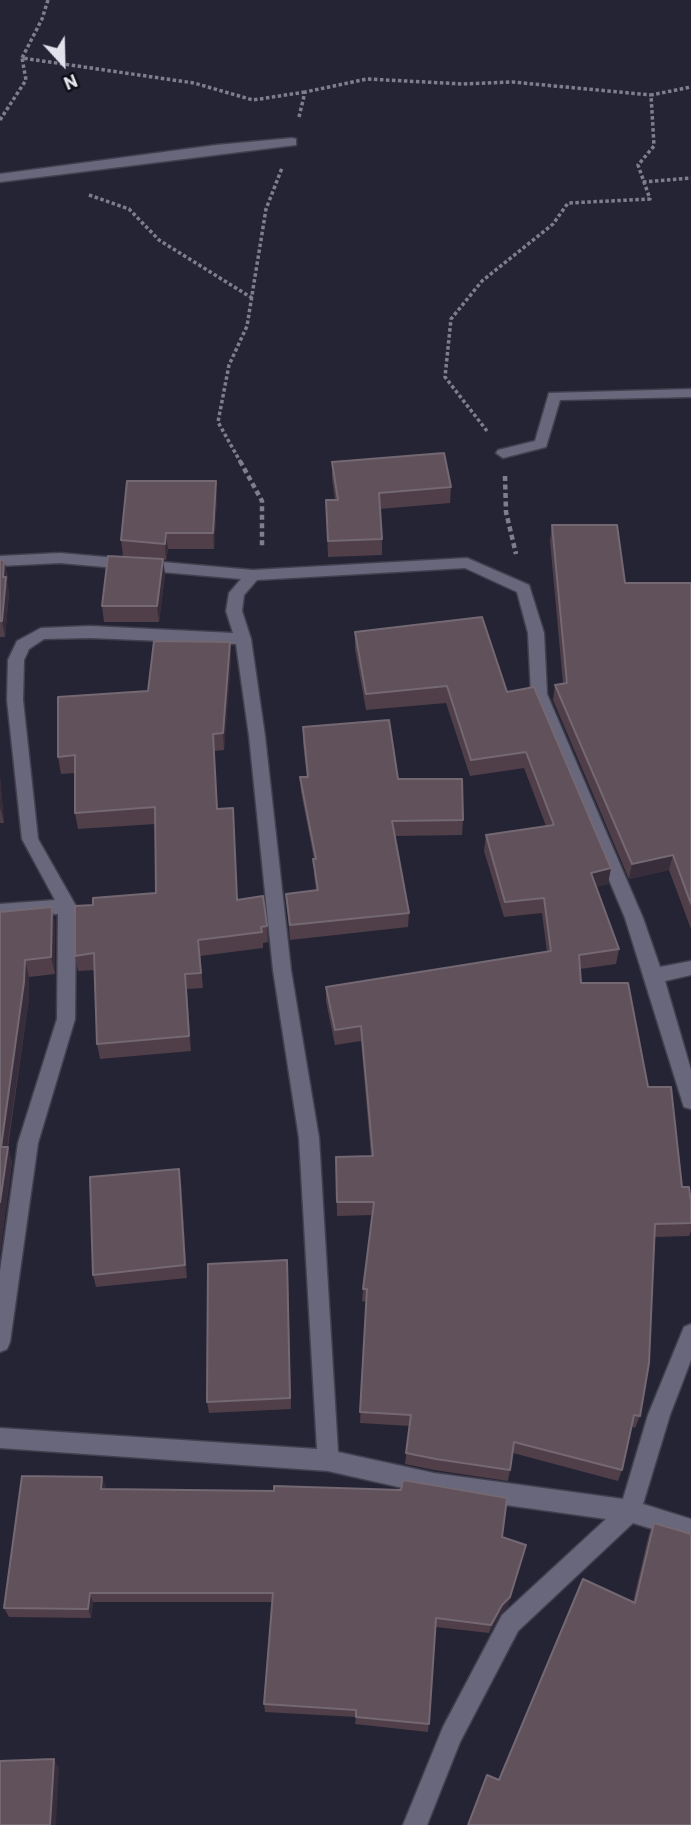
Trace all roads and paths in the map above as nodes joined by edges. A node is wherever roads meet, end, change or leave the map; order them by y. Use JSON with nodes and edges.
{"nodes":[{"id":1,"x":48,"y":0,"type":"edge"},
{"id":2,"x":22,"y":58,"type":"junction"},
{"id":3,"x":691,"y":88,"type":"edge"},
{"id":4,"x":305,"y":92,"type":"junction"},
{"id":5,"x":650,"y":95,"type":"junction"},
{"id":6,"x":0,"y":120,"type":"edge"},
{"id":7,"x":292,"y":142,"type":"junction"},
{"id":8,"x":0,"y":178,"type":"edge"},
{"id":9,"x":691,"y":178,"type":"edge"},
{"id":10,"x":643,"y":182,"type":"junction"},
{"id":11,"x":86,"y":194,"type":"dead end"},
{"id":12,"x":252,"y":298,"type":"junction"},
{"id":13,"x":691,"y":393,"type":"edge"},
{"id":14,"x":503,"y":453,"type":"junction"},
{"id":15,"x":0,"y":561,"type":"edge"},
{"id":16,"x":253,"y":575,"type":"junction"},
{"id":17,"x":524,"y":589,"type":"junction"},
{"id":18,"x":243,"y":639,"type":"junction"},
{"id":19,"x":7,"y":700,"type":"edge"},
{"id":20,"x":67,"y":906,"type":"junction"},
{"id":21,"x":0,"y":911,"type":"edge"},
{"id":22,"x":691,"y":968,"type":"edge"},
{"id":23,"x":654,"y":976,"type":"junction"},
{"id":24,"x":691,"y":1101,"type":"edge"},
{"id":25,"x":691,"y":1334,"type":"edge"},
{"id":26,"x":0,"y":1342,"type":"edge"},
{"id":27,"x":0,"y":1438,"type":"edge"},
{"id":28,"x":328,"y":1460,"type":"junction"},
{"id":29,"x":630,"y":1511,"type":"junction"},
{"id":30,"x":691,"y":1530,"type":"edge"},
{"id":31,"x":415,"y":1825,"type":"edge"}],
"edges":[{"from":1,"to":2,"type":"path"},
{"from":2,"to":4,"type":"path"},
{"from":2,"to":6,"type":"path"},
{"from":3,"to":5,"type":"path"},
{"from":4,"to":5,"type":"path"},
{"from":4,"to":7,"type":"path"},
{"from":5,"to":10,"type":"path"},
{"from":7,"to":8,"type":"street"},
{"from":7,"to":12,"type":"path"},
{"from":9,"to":10,"type":"path"},
{"from":10,"to":14,"type":"path"},
{"from":11,"to":12,"type":"path"},
{"from":12,"to":16,"type":"path"},
{"from":13,"to":14,"type":"street"},
{"from":14,"to":17,"type":"path"},
{"from":15,"to":16,"type":"street"},
{"from":16,"to":17,"type":"street"},
{"from":16,"to":18,"type":"street"},
{"from":17,"to":23,"type":"street"},
{"from":18,"to":19,"type":"street"},
{"from":18,"to":28,"type":"street"},
{"from":19,"to":20,"type":"street"},
{"from":20,"to":21,"type":"street"},
{"from":20,"to":26,"type":"street"},
{"from":22,"to":23,"type":"street"},
{"from":23,"to":24,"type":"street"},
{"from":25,"to":29,"type":"street"},
{"from":27,"to":28,"type":"street"},
{"from":28,"to":29,"type":"street"},
{"from":29,"to":30,"type":"street"},
{"from":29,"to":31,"type":"street"}]}
